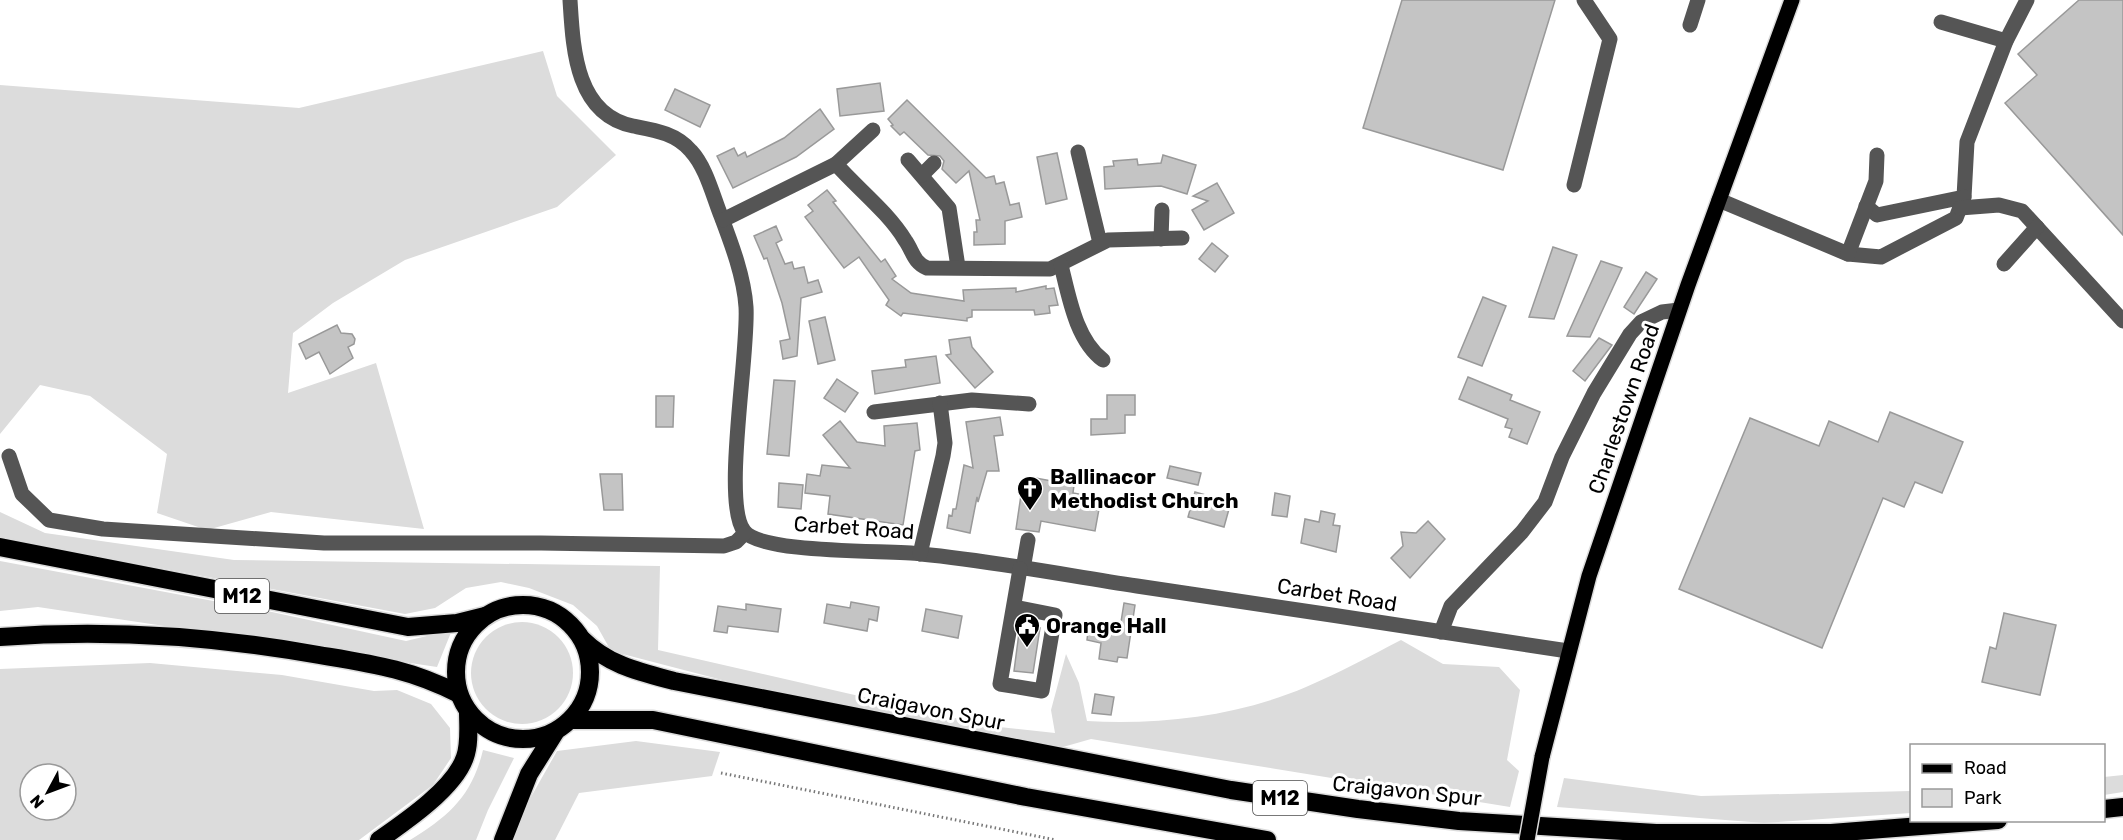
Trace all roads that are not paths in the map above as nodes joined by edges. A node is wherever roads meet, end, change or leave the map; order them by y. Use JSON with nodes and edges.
{"nodes":[{"id":1,"x":570,"y":0,"type":"edge"},
{"id":2,"x":1584,"y":0,"type":"edge"},
{"id":3,"x":1698,"y":0,"type":"edge"},
{"id":4,"x":1791,"y":0,"type":"edge"},
{"id":5,"x":2027,"y":0,"type":"edge"},
{"id":6,"x":1941,"y":22,"type":"dead end"},
{"id":7,"x":1690,"y":25,"type":"dead end"},
{"id":8,"x":2006,"y":41,"type":"junction"},
{"id":9,"x":873,"y":130,"type":"dead end"},
{"id":10,"x":1078,"y":152,"type":"dead end"},
{"id":11,"x":1877,"y":154,"type":"dead end"},
{"id":12,"x":908,"y":160,"type":"dead end"},
{"id":13,"x":934,"y":163,"type":"dead end"},
{"id":14,"x":836,"y":164,"type":"junction"},
{"id":15,"x":922,"y":175,"type":"junction"},
{"id":16,"x":1574,"y":185,"type":"dead end"},
{"id":17,"x":1719,"y":201,"type":"junction"},
{"id":18,"x":1962,"y":202,"type":"junction"},
{"id":19,"x":1866,"y":206,"type":"junction"},
{"id":20,"x":1162,"y":210,"type":"dead end"},
{"id":21,"x":723,"y":220,"type":"junction"},
{"id":22,"x":2037,"y":227,"type":"junction"},
{"id":23,"x":1161,"y":238,"type":"junction"},
{"id":24,"x":1182,"y":238,"type":"dead end"},
{"id":25,"x":1100,"y":243,"type":"junction"},
{"id":26,"x":1848,"y":254,"type":"junction"},
{"id":27,"x":2004,"y":264,"type":"dead end"},
{"id":28,"x":1061,"y":266,"type":"junction"},
{"id":29,"x":958,"y":267,"type":"junction"},
{"id":30,"x":1679,"y":310,"type":"junction"},
{"id":31,"x":2123,"y":321,"type":"edge"},
{"id":32,"x":1104,"y":360,"type":"dead end"},
{"id":33,"x":940,"y":403,"type":"junction"},
{"id":34,"x":1029,"y":404,"type":"dead end"},
{"id":35,"x":874,"y":412,"type":"dead end"},
{"id":36,"x":9,"y":456,"type":"dead end"},
{"id":37,"x":745,"y":533,"type":"junction"},
{"id":38,"x":1028,"y":540,"type":"dead end"},
{"id":39,"x":0,"y":547,"type":"edge"},
{"id":40,"x":920,"y":554,"type":"junction"},
{"id":41,"x":1022,"y":569,"type":"junction"},
{"id":42,"x":1014,"y":607,"type":"junction"},
{"id":43,"x":485,"y":616,"type":"junction"},
{"id":44,"x":1441,"y":632,"type":"junction"},
{"id":45,"x":0,"y":637,"type":"edge"},
{"id":46,"x":582,"y":639,"type":"junction"},
{"id":47,"x":1568,"y":651,"type":"junction"},
{"id":48,"x":459,"y":694,"type":"junction"},
{"id":49,"x":468,"y":711,"type":"junction"},
{"id":50,"x":572,"y":720,"type":"junction"},
{"id":51,"x":556,"y":731,"type":"junction"},
{"id":52,"x":2123,"y":807,"type":"edge"},
{"id":53,"x":2105,"y":809,"type":"edge"},
{"id":54,"x":1972,"y":822,"type":"edge"},
{"id":55,"x":379,"y":840,"type":"edge"},
{"id":56,"x":503,"y":840,"type":"edge"},
{"id":57,"x":1267,"y":840,"type":"edge"},
{"id":58,"x":1527,"y":840,"type":"edge"}],
"edges":[{"from":1,"to":21,"type":"street"},
{"from":2,"to":16,"type":"street"},
{"from":3,"to":7,"type":"street"},
{"from":4,"to":17,"type":"main road","name":"Charlestown Road"},
{"from":5,"to":8,"type":"street"},
{"from":6,"to":8,"type":"street"},
{"from":8,"to":18,"type":"street"},
{"from":9,"to":14,"type":"street"},
{"from":10,"to":25,"type":"street"},
{"from":11,"to":19,"type":"street"},
{"from":12,"to":15,"type":"street"},
{"from":13,"to":15,"type":"street"},
{"from":14,"to":21,"type":"street"},
{"from":14,"to":29,"type":"street"},
{"from":15,"to":29,"type":"street"},
{"from":17,"to":26,"type":"street"},
{"from":17,"to":30,"type":"main road","name":"Charlestown Road"},
{"from":18,"to":19,"type":"street"},
{"from":18,"to":22,"type":"street"},
{"from":18,"to":26,"type":"street"},
{"from":19,"to":26,"type":"street"},
{"from":20,"to":23,"type":"street"},
{"from":21,"to":37,"type":"street"},
{"from":22,"to":27,"type":"street"},
{"from":22,"to":31,"type":"street"},
{"from":23,"to":24,"type":"street"},
{"from":23,"to":25,"type":"street"},
{"from":25,"to":28,"type":"street"},
{"from":28,"to":29,"type":"street"},
{"from":28,"to":32,"type":"street"},
{"from":30,"to":44,"type":"street"},
{"from":30,"to":47,"type":"main road","name":"Charlestown Road"},
{"from":33,"to":34,"type":"street"},
{"from":33,"to":35,"type":"street"},
{"from":33,"to":40,"type":"street"},
{"from":36,"to":37,"type":"street"},
{"from":37,"to":40,"type":"street","name":"Carbet Road"},
{"from":38,"to":41,"type":"street"},
{"from":39,"to":43,"type":"highway","number":"M12"},
{"from":40,"to":41,"type":"street","name":"Carbet Road"},
{"from":41,"to":42,"type":"street"},
{"from":41,"to":44,"type":"street","name":"Carbet Road"},
{"from":42,"to":42,"type":"street"},
{"from":43,"to":46,"type":"highway","number":"M12"},
{"from":43,"to":48,"type":"highway","number":"M12"},
{"from":44,"to":47,"type":"street","name":"Carbet Road"},
{"from":45,"to":48,"type":"highway","number":"M12"},
{"from":46,"to":50,"type":"highway","number":"M12"},
{"from":46,"to":54,"type":"highway","name":"Craigavon Spur","number":"M12"},
{"from":47,"to":58,"type":"main road","name":"Charlestown Road","bridge":true},
{"from":48,"to":49,"type":"highway","number":"M12"},
{"from":49,"to":51,"type":"highway","number":"M12"},
{"from":49,"to":55,"type":"highway"},
{"from":50,"to":51,"type":"highway","number":"M12"},
{"from":50,"to":57,"type":"highway","number":"M12"},
{"from":51,"to":56,"type":"highway"},
{"from":52,"to":53,"type":"highway"}]}
